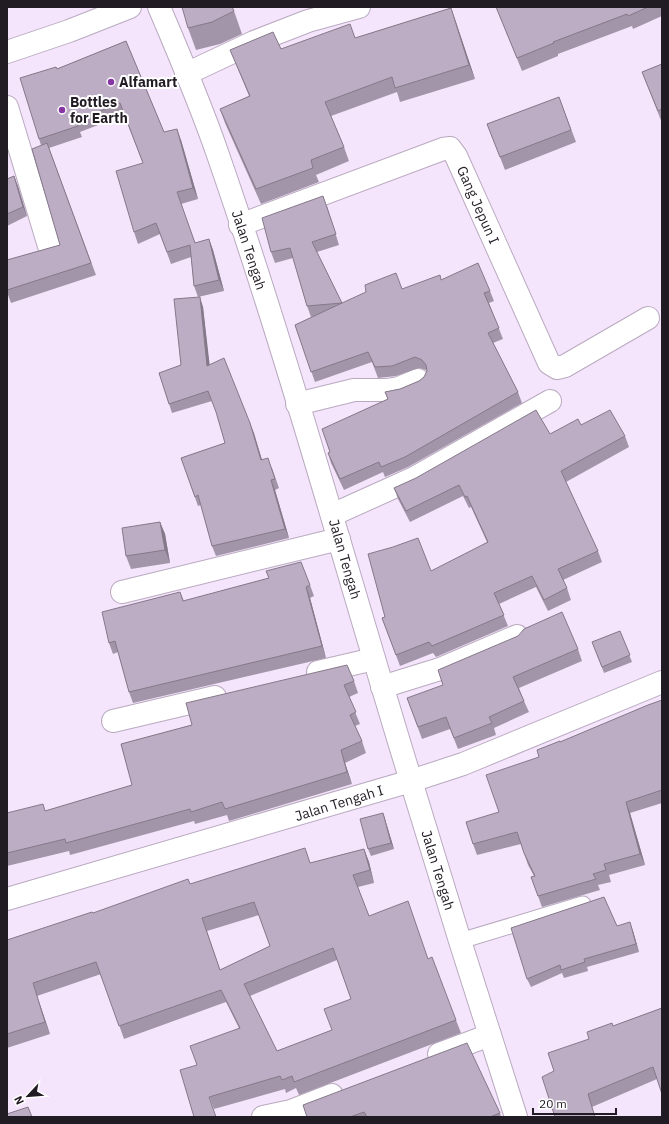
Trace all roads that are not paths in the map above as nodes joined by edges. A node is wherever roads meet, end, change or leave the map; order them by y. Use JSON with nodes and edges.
{"nodes":[{"id":1,"x":130,"y":7,"type":"edge"},
{"id":2,"x":159,"y":7,"type":"edge"},
{"id":3,"x":359,"y":7,"type":"edge"},
{"id":4,"x":334,"y":10,"type":"edge"},
{"id":5,"x":7,"y":52,"type":"edge"},
{"id":6,"x":186,"y":74,"type":"junction"},
{"id":7,"x":7,"y":107,"type":"edge"},
{"id":8,"x":240,"y":225,"type":"junction"},
{"id":9,"x":49,"y":246,"type":"dead end"},
{"id":10,"x":648,"y":318,"type":"dead end"},
{"id":11,"x":418,"y":380,"type":"edge"},
{"id":12,"x":550,"y":402,"type":"dead end"},
{"id":13,"x":297,"y":404,"type":"junction"},
{"id":14,"x":332,"y":515,"type":"junction"},
{"id":15,"x":339,"y":539,"type":"junction"},
{"id":16,"x":122,"y":592,"type":"dead end"},
{"id":17,"x":517,"y":636,"type":"edge"},
{"id":18,"x":374,"y":659,"type":"junction"},
{"id":19,"x":297,"y":677,"type":"edge"},
{"id":20,"x":662,"y":682,"type":"edge"},
{"id":21,"x":382,"y":687,"type":"junction"},
{"id":22,"x":236,"y":692,"type":"edge"},
{"id":23,"x":113,"y":721,"type":"dead end"},
{"id":24,"x":412,"y":781,"type":"junction"},
{"id":25,"x":7,"y":899,"type":"edge"},
{"id":26,"x":600,"y":899,"type":"edge"},
{"id":27,"x":460,"y":942,"type":"junction"},
{"id":28,"x":490,"y":1035,"type":"junction"},
{"id":29,"x":418,"y":1062,"type":"edge"},
{"id":30,"x":352,"y":1087,"type":"edge"},
{"id":31,"x":263,"y":1117,"type":"edge"},
{"id":32,"x":516,"y":1117,"type":"edge"}],
"edges":[{"from":1,"to":5,"type":"street"},
{"from":2,"to":6,"type":"street","name":"Jalan Tengah"},
{"from":3,"to":4,"type":"street"},
{"from":4,"to":6,"type":"street"},
{"from":6,"to":8,"type":"street","name":"Jalan Tengah"},
{"from":7,"to":9,"type":"street"},
{"from":8,"to":10,"type":"street","name":"Gang Jepun I"},
{"from":8,"to":13,"type":"street","name":"Jalan Tengah"},
{"from":11,"to":13,"type":"street"},
{"from":12,"to":14,"type":"street"},
{"from":13,"to":14,"type":"street","name":"Jalan Tengah"},
{"from":14,"to":15,"type":"street","name":"Jalan Tengah"},
{"from":15,"to":16,"type":"street"},
{"from":15,"to":18,"type":"street","name":"Jalan Tengah"},
{"from":17,"to":21,"type":"street"},
{"from":18,"to":19,"type":"street"},
{"from":18,"to":21,"type":"street","name":"Jalan Tengah"},
{"from":20,"to":24,"type":"street","name":"Jalan Tengah I"},
{"from":21,"to":24,"type":"street","name":"Jalan Tengah"},
{"from":22,"to":23,"type":"street"},
{"from":24,"to":25,"type":"street","name":"Jalan Tengah I"},
{"from":24,"to":27,"type":"street","name":"Jalan Tengah"},
{"from":26,"to":27,"type":"lane"},
{"from":27,"to":28,"type":"street","name":"Jalan Tengah"},
{"from":28,"to":29,"type":"street"},
{"from":28,"to":32,"type":"street","name":"Jalan Tengah"},
{"from":30,"to":31,"type":"street"}]}
